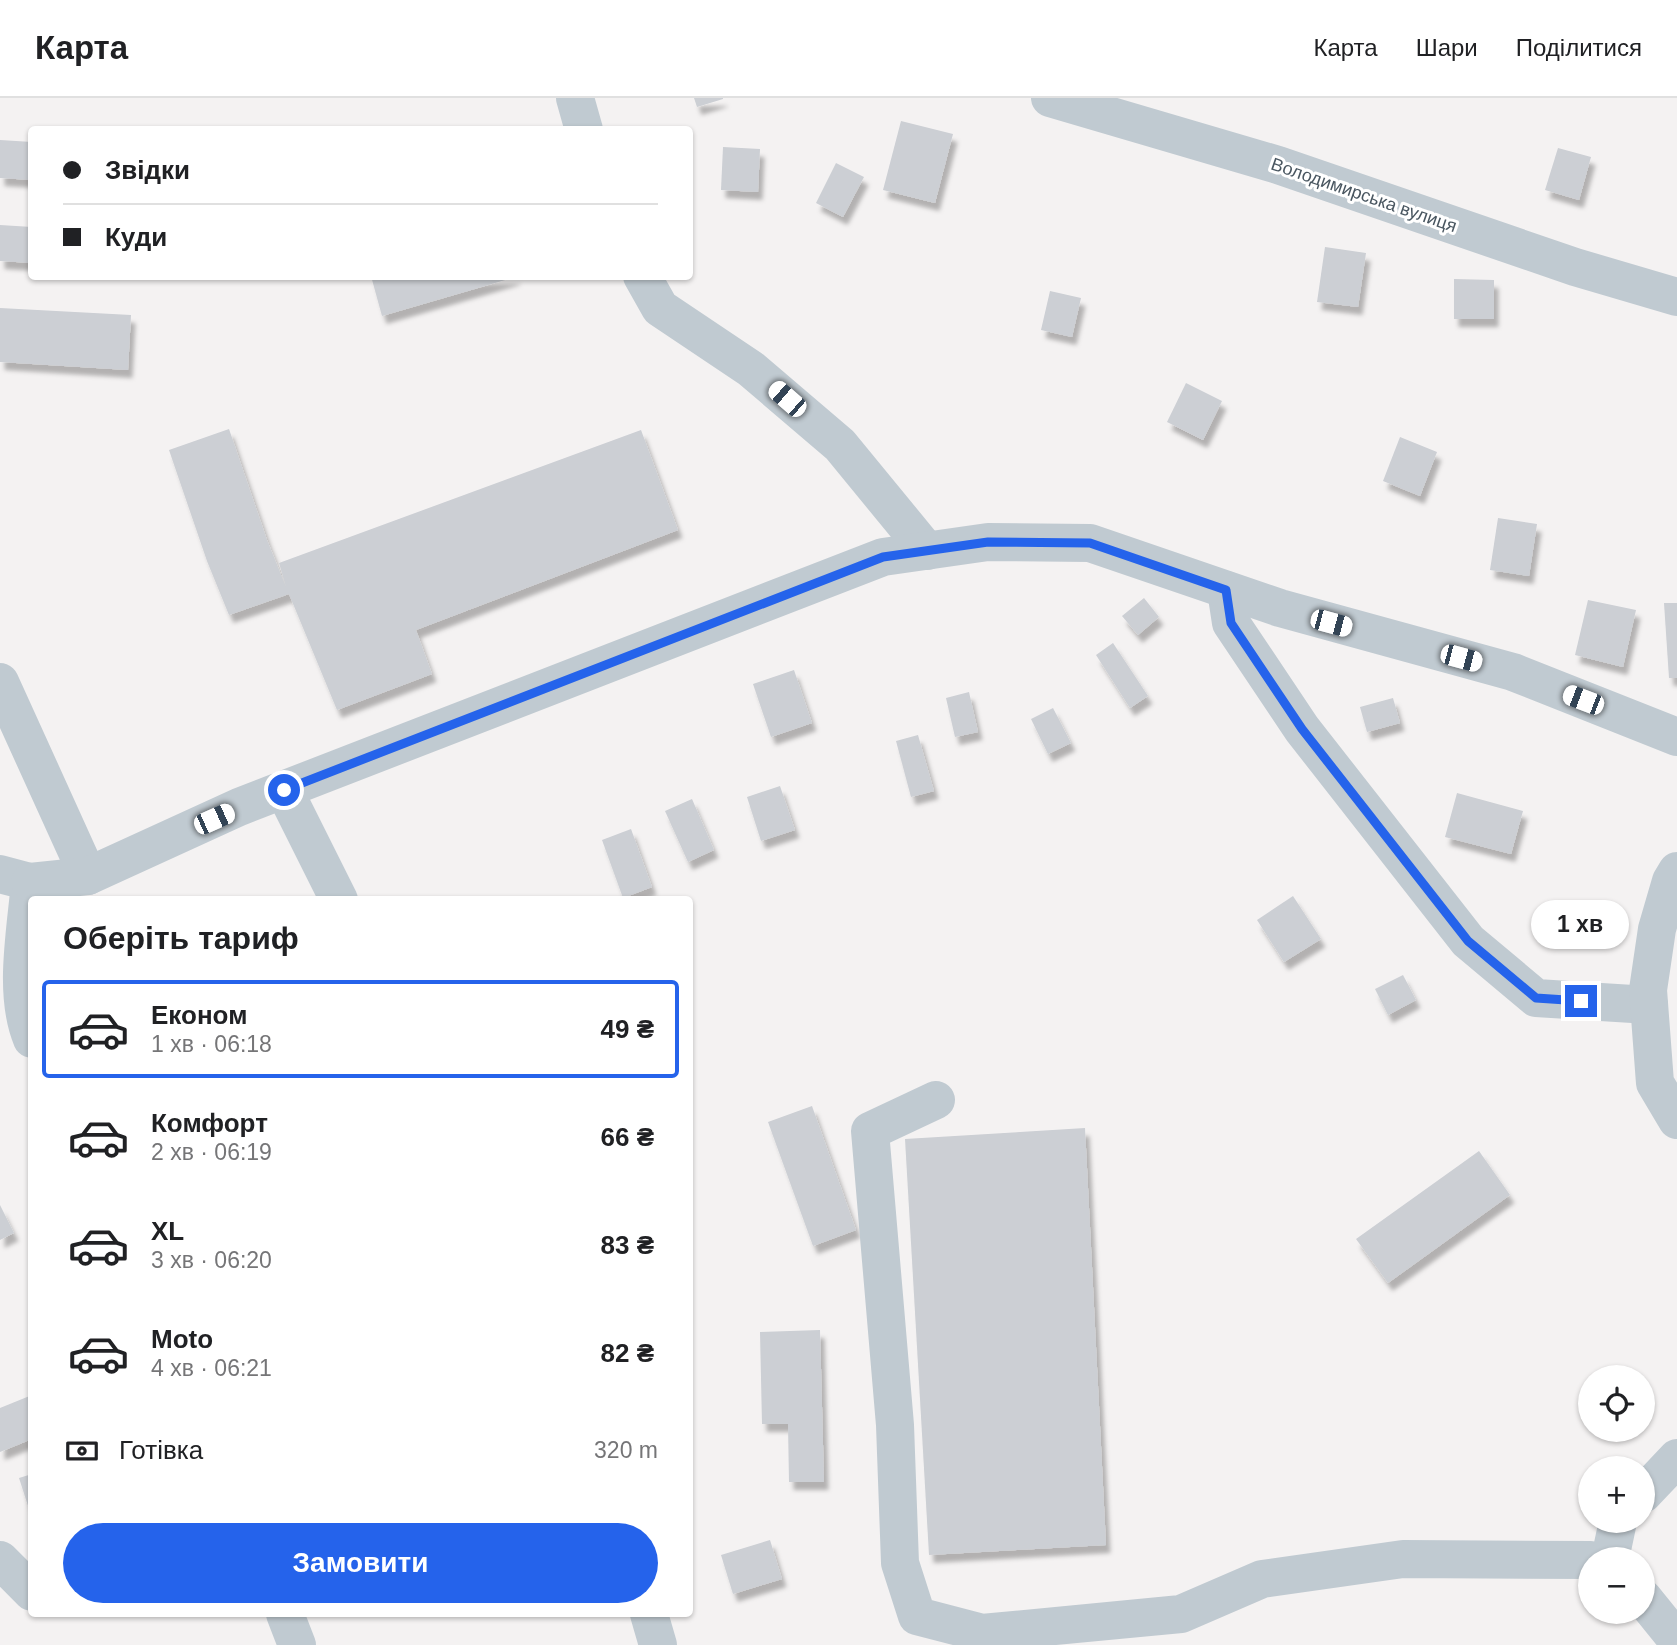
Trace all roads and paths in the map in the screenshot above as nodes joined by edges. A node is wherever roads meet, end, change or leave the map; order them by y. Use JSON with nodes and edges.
{"nodes":[{"id":1,"x":575,"y":98,"type":"edge"},
{"id":2,"x":1050,"y":98,"type":"edge"},
{"id":3,"x":583,"y":126,"type":"edge"},
{"id":4,"x":644,"y":280,"type":"edge"},
{"id":5,"x":1677,"y":297,"type":"edge"},
{"id":6,"x":927,"y":551,"type":"junction"},
{"id":7,"x":1226,"y":590,"type":"junction"},
{"id":8,"x":0,"y":682,"type":"edge"},
{"id":9,"x":1677,"y":737,"type":"edge"},
{"id":10,"x":284,"y":790,"type":"junction"},
{"id":11,"x":1677,"y":871,"type":"edge"},
{"id":12,"x":88,"y":876,"type":"junction"},
{"id":13,"x":15,"y":878,"type":"edge"},
{"id":14,"x":337,"y":896,"type":"edge"},
{"id":15,"x":1649,"y":1005,"type":"junction"},
{"id":16,"x":28,"y":1030,"type":"edge"},
{"id":17,"x":936,"y":1100,"type":"dead end"},
{"id":18,"x":1677,"y":1120,"type":"edge"},
{"id":19,"x":1677,"y":1458,"type":"edge"},
{"id":20,"x":1655,"y":1481,"type":"edge"},
{"id":21,"x":0,"y":1560,"type":"edge"},
{"id":22,"x":1578,"y":1560,"type":"edge"},
{"id":23,"x":28,"y":1588,"type":"edge"},
{"id":24,"x":1655,"y":1613,"type":"edge"},
{"id":25,"x":286,"y":1617,"type":"edge"},
{"id":26,"x":650,"y":1617,"type":"edge"},
{"id":27,"x":1677,"y":1640,"type":"edge"},
{"id":28,"x":297,"y":1645,"type":"edge"},
{"id":29,"x":658,"y":1645,"type":"edge"}],
"edges":[{"from":1,"to":3,"type":"street"},
{"from":2,"to":5,"type":"street","name":"Володимирська вулиця"},
{"from":4,"to":6,"type":"street"},
{"from":6,"to":7,"type":"street"},
{"from":6,"to":10,"type":"street"},
{"from":7,"to":9,"type":"street"},
{"from":7,"to":15,"type":"street"},
{"from":8,"to":12,"type":"street"},
{"from":10,"to":12,"type":"street"},
{"from":10,"to":14,"type":"street"},
{"from":11,"to":15,"type":"street"},
{"from":12,"to":13,"type":"street"},
{"from":13,"to":16,"type":"street"},
{"from":15,"to":18,"type":"street"},
{"from":17,"to":22,"type":"street"},
{"from":19,"to":20,"type":"street"},
{"from":21,"to":23,"type":"street"},
{"from":24,"to":27,"type":"street"},
{"from":25,"to":28,"type":"street"},
{"from":26,"to":29,"type":"street"}]}
